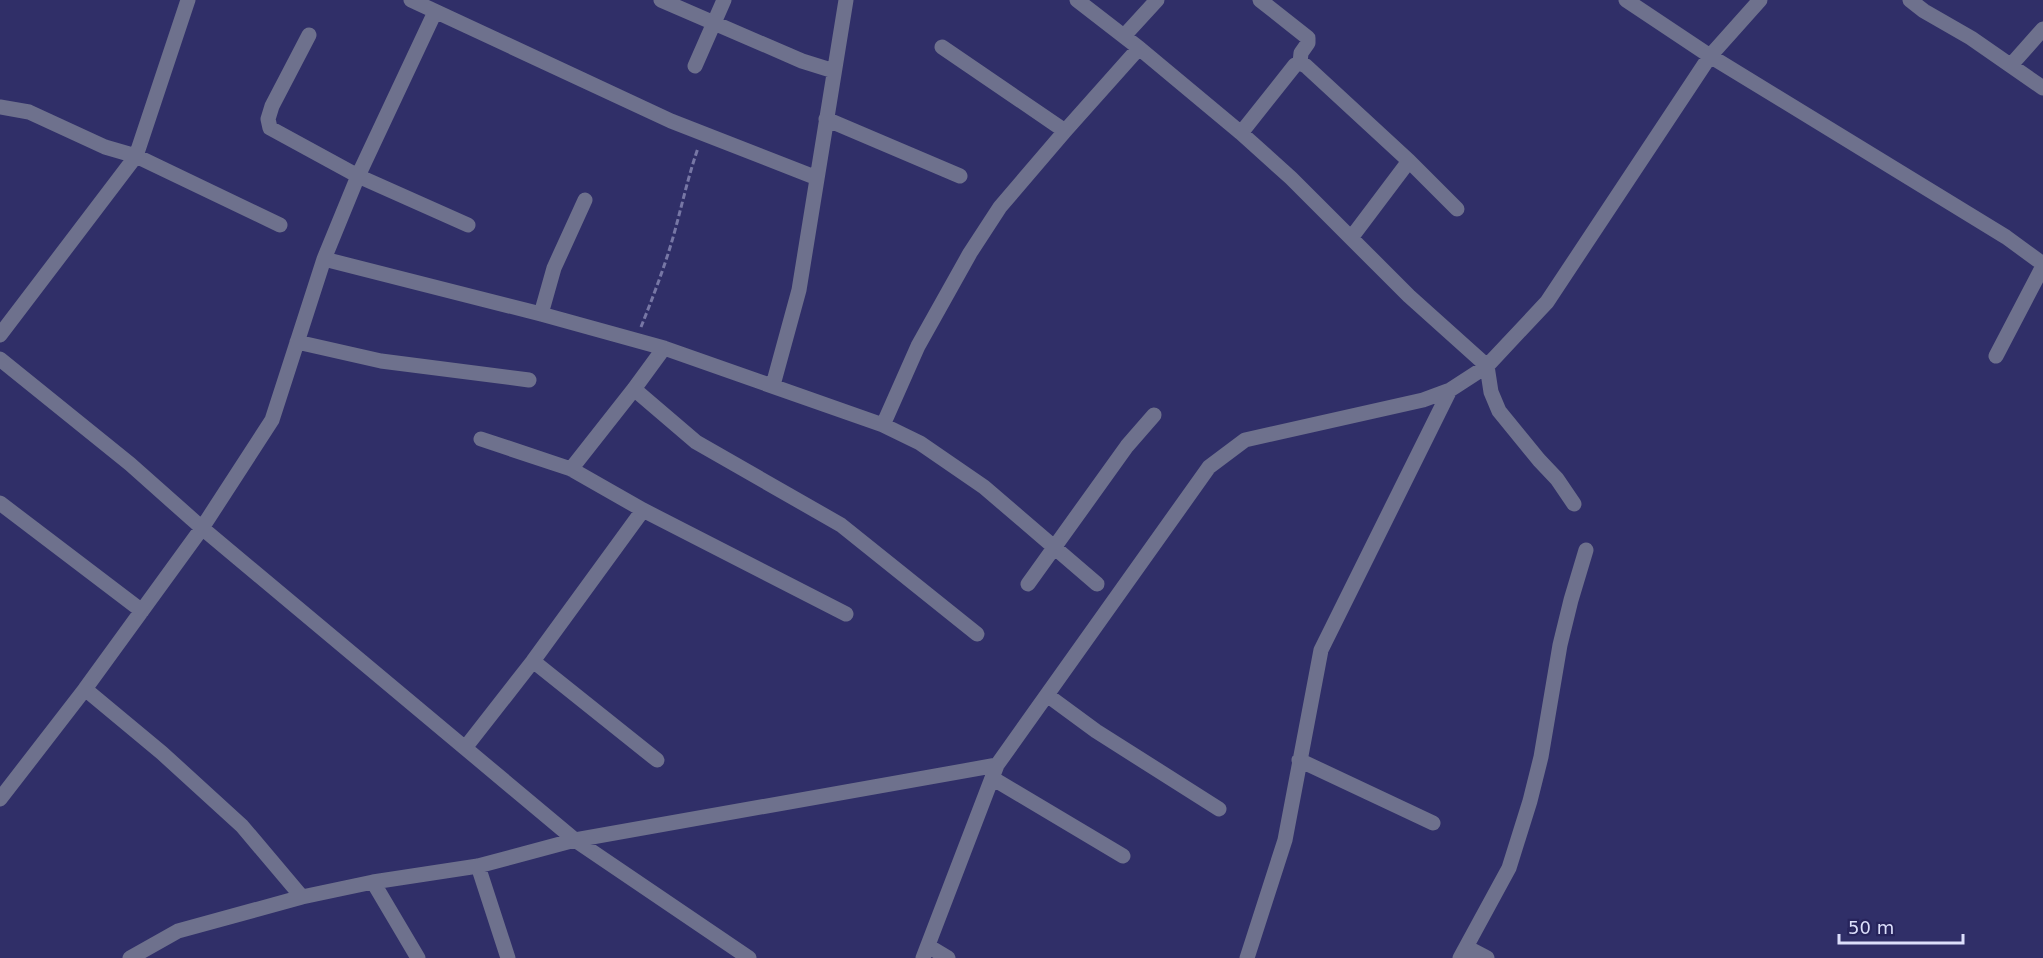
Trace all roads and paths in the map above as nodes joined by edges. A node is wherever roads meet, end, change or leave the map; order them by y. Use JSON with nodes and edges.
{"nodes":[{"id":1,"x":188,"y":0,"type":"edge"},
{"id":2,"x":411,"y":0,"type":"edge"},
{"id":3,"x":661,"y":0,"type":"edge"},
{"id":4,"x":724,"y":0,"type":"edge"},
{"id":5,"x":846,"y":0,"type":"edge"},
{"id":6,"x":1077,"y":0,"type":"edge"},
{"id":7,"x":1156,"y":0,"type":"edge"},
{"id":8,"x":1260,"y":0,"type":"edge"},
{"id":9,"x":1626,"y":0,"type":"edge"},
{"id":10,"x":1760,"y":0,"type":"edge"},
{"id":11,"x":1910,"y":0,"type":"edge"},
{"id":12,"x":435,"y":12,"type":"junction"},
{"id":13,"x":715,"y":23,"type":"junction"},
{"id":14,"x":2043,"y":29,"type":"edge"},
{"id":15,"x":309,"y":35,"type":"dead end"},
{"id":16,"x":1124,"y":36,"type":"junction"},
{"id":17,"x":942,"y":46,"type":"dead end"},
{"id":18,"x":1139,"y":48,"type":"junction"},
{"id":19,"x":1710,"y":56,"type":"junction"},
{"id":20,"x":1300,"y":63,"type":"junction"},
{"id":21,"x":2011,"y":65,"type":"junction"},
{"id":22,"x":695,"y":66,"type":"dead end"},
{"id":23,"x":834,"y":71,"type":"junction"},
{"id":24,"x":2043,"y":88,"type":"edge"},
{"id":25,"x":0,"y":107,"type":"edge"},
{"id":26,"x":826,"y":120,"type":"junction"},
{"id":27,"x":1065,"y":131,"type":"junction"},
{"id":28,"x":1241,"y":133,"type":"junction"},
{"id":29,"x":703,"y":134,"type":"junction"},
{"id":30,"x":136,"y":156,"type":"junction"},
{"id":31,"x":1409,"y":161,"type":"junction"},
{"id":32,"x":358,"y":176,"type":"junction"},
{"id":33,"x":960,"y":176,"type":"dead end"},
{"id":34,"x":816,"y":178,"type":"junction"},
{"id":35,"x":585,"y":200,"type":"dead end"},
{"id":36,"x":1457,"y":209,"type":"dead end"},
{"id":37,"x":280,"y":225,"type":"dead end"},
{"id":38,"x":468,"y":225,"type":"dead end"},
{"id":39,"x":1351,"y":238,"type":"junction"},
{"id":40,"x":324,"y":259,"type":"junction"},
{"id":41,"x":2043,"y":265,"type":"edge"},
{"id":42,"x":541,"y":314,"type":"junction"},
{"id":43,"x":0,"y":335,"type":"edge"},
{"id":44,"x":636,"y":340,"type":"junction"},
{"id":45,"x":297,"y":342,"type":"junction"},
{"id":46,"x":664,"y":348,"type":"junction"},
{"id":47,"x":1996,"y":357,"type":"dead end"},
{"id":48,"x":0,"y":359,"type":"edge"},
{"id":49,"x":1487,"y":366,"type":"junction"},
{"id":50,"x":529,"y":380,"type":"dead end"},
{"id":51,"x":772,"y":385,"type":"junction"},
{"id":52,"x":634,"y":389,"type":"junction"},
{"id":53,"x":1450,"y":390,"type":"junction"},
{"id":54,"x":1154,"y":415,"type":"dead end"},
{"id":55,"x":883,"y":424,"type":"junction"},
{"id":56,"x":481,"y":439,"type":"dead end"},
{"id":57,"x":571,"y":469,"type":"junction"},
{"id":58,"x":0,"y":504,"type":"edge"},
{"id":59,"x":1574,"y":504,"type":"dead end"},
{"id":60,"x":643,"y":510,"type":"junction"},
{"id":61,"x":202,"y":528,"type":"junction"},
{"id":62,"x":1055,"y":548,"type":"junction"},
{"id":63,"x":1586,"y":550,"type":"dead end"},
{"id":64,"x":1028,"y":584,"type":"dead end"},
{"id":65,"x":1097,"y":584,"type":"dead end"},
{"id":66,"x":142,"y":611,"type":"junction"},
{"id":67,"x":846,"y":614,"type":"dead end"},
{"id":68,"x":977,"y":634,"type":"dead end"},
{"id":69,"x":533,"y":661,"type":"junction"},
{"id":70,"x":85,"y":689,"type":"junction"},
{"id":71,"x":1047,"y":695,"type":"junction"},
{"id":72,"x":465,"y":748,"type":"junction"},
{"id":73,"x":657,"y":760,"type":"dead end"},
{"id":74,"x":1299,"y":760,"type":"junction"},
{"id":75,"x":994,"y":772,"type":"junction"},
{"id":76,"x":0,"y":799,"type":"edge"},
{"id":77,"x":1219,"y":809,"type":"dead end"},
{"id":78,"x":1433,"y":823,"type":"dead end"},
{"id":79,"x":575,"y":840,"type":"junction"},
{"id":80,"x":1123,"y":856,"type":"dead end"},
{"id":81,"x":478,"y":866,"type":"junction"},
{"id":82,"x":373,"y":882,"type":"junction"},
{"id":83,"x":302,"y":897,"type":"junction"},
{"id":84,"x":925,"y":952,"type":"edge"},
{"id":85,"x":1463,"y":952,"type":"edge"},
{"id":86,"x":130,"y":958,"type":"edge"},
{"id":87,"x":418,"y":958,"type":"edge"},
{"id":88,"x":508,"y":958,"type":"edge"},
{"id":89,"x":749,"y":958,"type":"edge"},
{"id":90,"x":948,"y":958,"type":"edge"},
{"id":91,"x":1247,"y":958,"type":"edge"},
{"id":92,"x":1487,"y":958,"type":"edge"}],
"edges":[{"from":1,"to":30,"type":"street"},
{"from":2,"to":12,"type":"street"},
{"from":3,"to":13,"type":"street"},
{"from":4,"to":13,"type":"street"},
{"from":5,"to":23,"type":"street"},
{"from":6,"to":16,"type":"street"},
{"from":7,"to":16,"type":"street"},
{"from":8,"to":20,"type":"street"},
{"from":9,"to":19,"type":"street"},
{"from":10,"to":19,"type":"street"},
{"from":11,"to":21,"type":"street"},
{"from":12,"to":29,"type":"street"},
{"from":12,"to":32,"type":"street"},
{"from":13,"to":22,"type":"street"},
{"from":13,"to":23,"type":"street"},
{"from":14,"to":21,"type":"street"},
{"from":15,"to":32,"type":"street"},
{"from":16,"to":18,"type":"street"},
{"from":17,"to":27,"type":"street"},
{"from":18,"to":27,"type":"street"},
{"from":18,"to":28,"type":"street"},
{"from":19,"to":41,"type":"street"},
{"from":19,"to":49,"type":"street"},
{"from":20,"to":28,"type":"street"},
{"from":20,"to":31,"type":"street"},
{"from":21,"to":24,"type":"street"},
{"from":23,"to":26,"type":"street"},
{"from":25,"to":30,"type":"street"},
{"from":26,"to":33,"type":"street"},
{"from":26,"to":34,"type":"street"},
{"from":27,"to":55,"type":"street"},
{"from":28,"to":39,"type":"street"},
{"from":29,"to":34,"type":"street"},
{"from":29,"to":44,"type":"path"},
{"from":30,"to":37,"type":"street"},
{"from":30,"to":43,"type":"street"},
{"from":31,"to":36,"type":"street"},
{"from":31,"to":39,"type":"street"},
{"from":32,"to":38,"type":"street"},
{"from":32,"to":40,"type":"street"},
{"from":34,"to":51,"type":"street"},
{"from":35,"to":42,"type":"street"},
{"from":39,"to":49,"type":"street"},
{"from":40,"to":42,"type":"street"},
{"from":40,"to":45,"type":"street"},
{"from":41,"to":47,"type":"street"},
{"from":42,"to":44,"type":"street"},
{"from":44,"to":46,"type":"street"},
{"from":45,"to":50,"type":"street"},
{"from":45,"to":61,"type":"street"},
{"from":46,"to":51,"type":"street"},
{"from":46,"to":52,"type":"street"},
{"from":48,"to":61,"type":"street"},
{"from":49,"to":53,"type":"street"},
{"from":49,"to":59,"type":"street"},
{"from":51,"to":55,"type":"street"},
{"from":52,"to":57,"type":"street"},
{"from":52,"to":68,"type":"street"},
{"from":53,"to":71,"type":"street"},
{"from":53,"to":74,"type":"street"},
{"from":54,"to":62,"type":"street"},
{"from":55,"to":62,"type":"street"},
{"from":56,"to":57,"type":"street"},
{"from":57,"to":60,"type":"street"},
{"from":58,"to":66,"type":"street"},
{"from":60,"to":67,"type":"street"},
{"from":60,"to":69,"type":"street"},
{"from":61,"to":66,"type":"street"},
{"from":61,"to":72,"type":"street"},
{"from":62,"to":64,"type":"street"},
{"from":62,"to":65,"type":"street"},
{"from":63,"to":85,"type":"street"},
{"from":66,"to":70,"type":"street"},
{"from":69,"to":72,"type":"street"},
{"from":69,"to":73,"type":"street"},
{"from":70,"to":76,"type":"street"},
{"from":70,"to":83,"type":"street"},
{"from":71,"to":75,"type":"street"},
{"from":71,"to":77,"type":"street"},
{"from":72,"to":79,"type":"street"},
{"from":74,"to":78,"type":"street"},
{"from":74,"to":91,"type":"street"},
{"from":75,"to":79,"type":"street"},
{"from":75,"to":80,"type":"street"},
{"from":75,"to":84,"type":"street"},
{"from":79,"to":81,"type":"street"},
{"from":79,"to":89,"type":"street"},
{"from":81,"to":82,"type":"street"},
{"from":81,"to":88,"type":"street"},
{"from":82,"to":83,"type":"street"},
{"from":82,"to":87,"type":"street"},
{"from":83,"to":86,"type":"street"},
{"from":84,"to":90,"type":"street"},
{"from":85,"to":92,"type":"street"}]}
